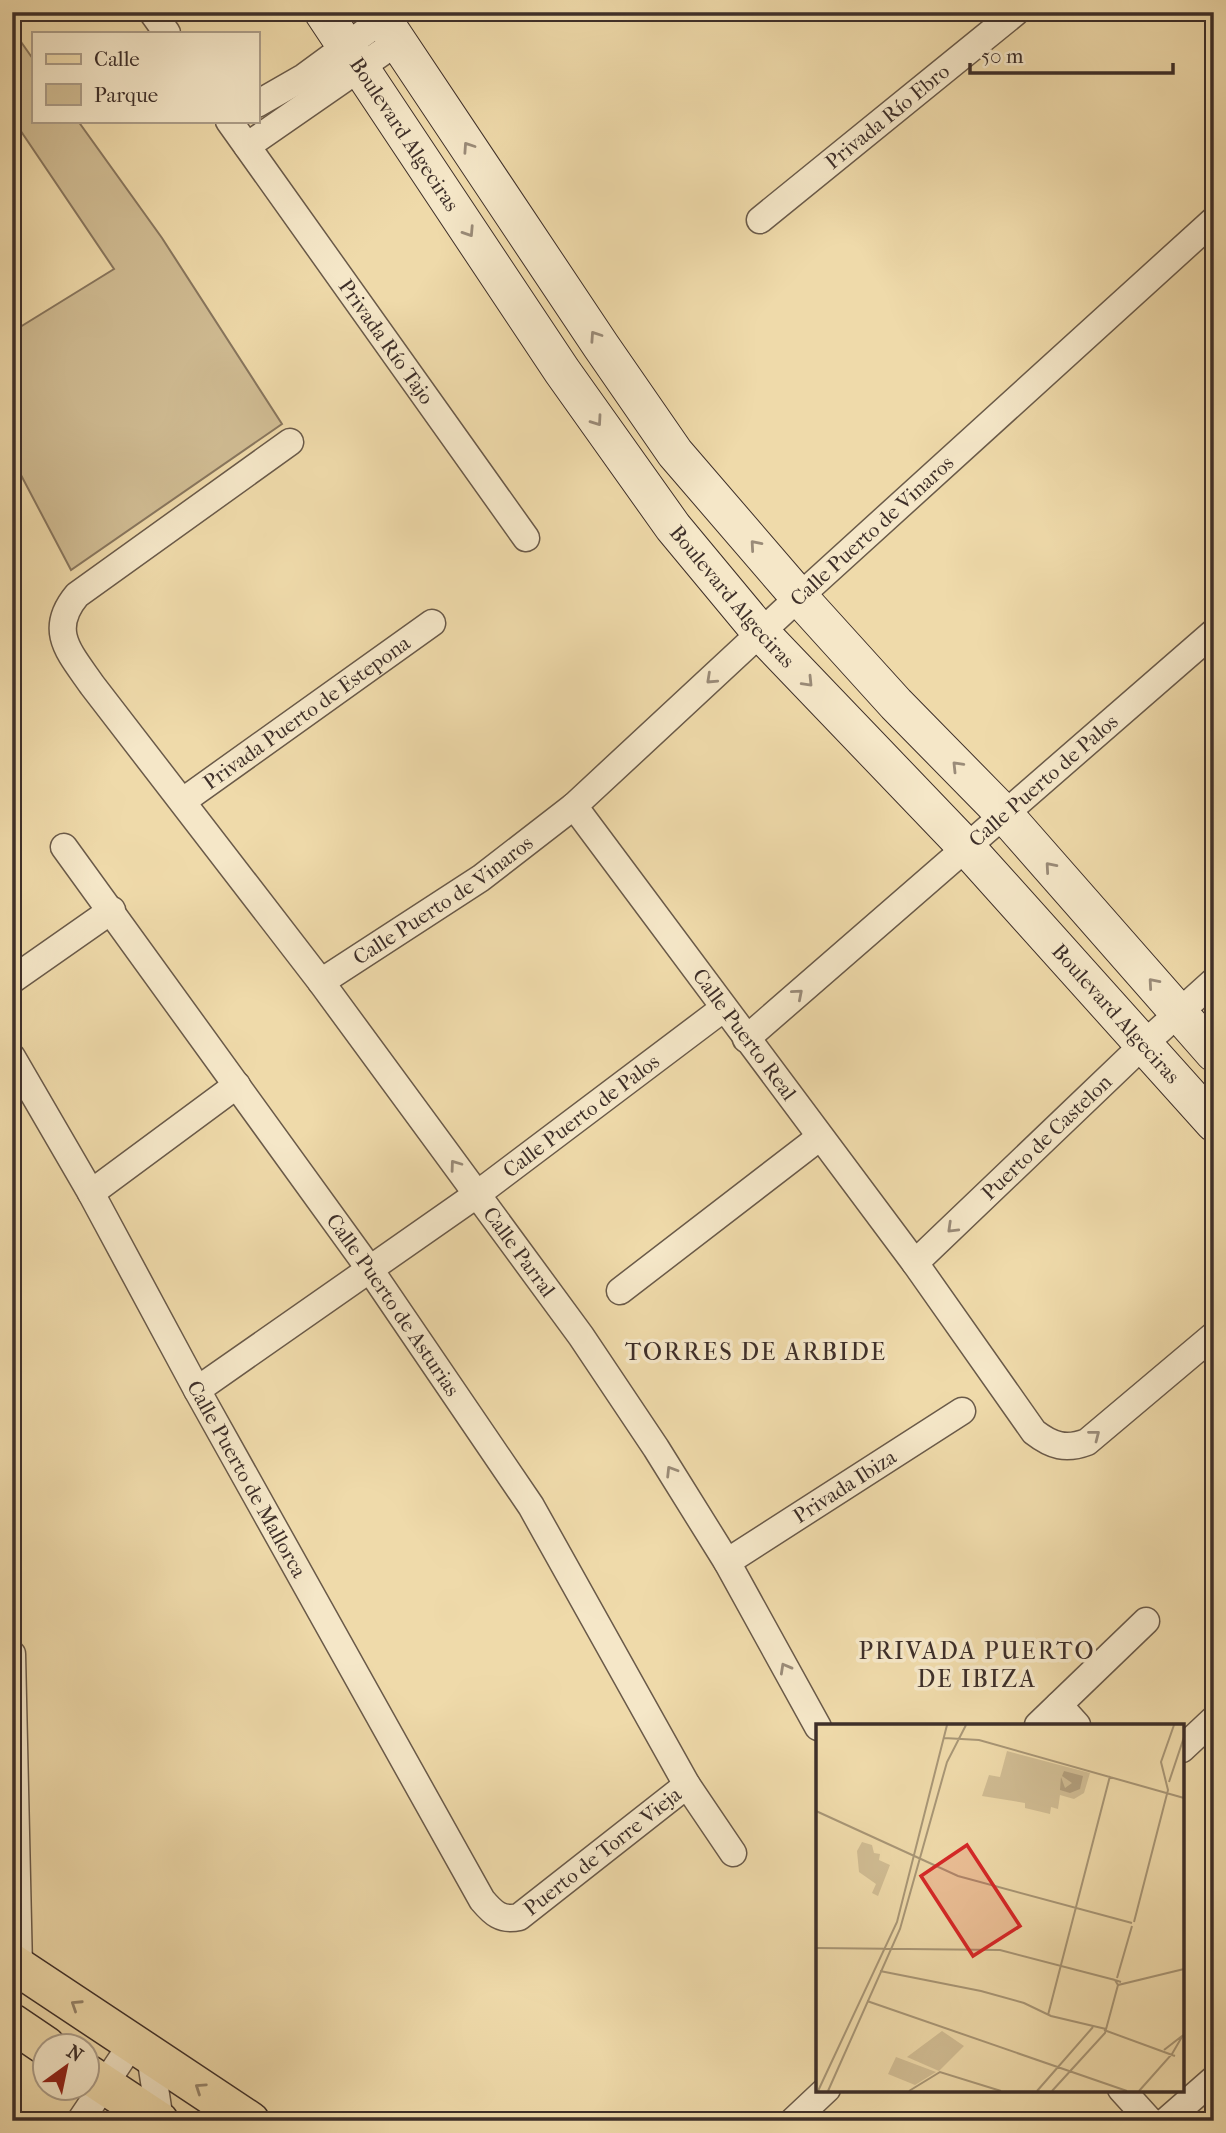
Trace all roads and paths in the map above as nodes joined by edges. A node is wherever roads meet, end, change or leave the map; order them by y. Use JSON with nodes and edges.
{"nodes":[{"id":1,"x":152,"y":12,"type":"edge"},
{"id":2,"x":323,"y":12,"type":"edge"},
{"id":3,"x":1016,"y":12,"type":"edge"},
{"id":4,"x":386,"y":24,"type":"edge"},
{"id":5,"x":166,"y":32,"type":"edge"},
{"id":6,"x":353,"y":58,"type":"junction"},
{"id":7,"x":259,"y":103,"type":"edge"},
{"id":8,"x":230,"y":122,"type":"edge"},
{"id":9,"x":247,"y":146,"type":"junction"},
{"id":10,"x":1214,"y":219,"type":"edge"},
{"id":11,"x":760,"y":220,"type":"dead end"},
{"id":12,"x":290,"y":442,"type":"dead end"},
{"id":13,"x":526,"y":538,"type":"dead end"},
{"id":14,"x":799,"y":597,"type":"junction"},
{"id":15,"x":432,"y":623,"type":"dead end"},
{"id":16,"x":1214,"y":632,"type":"edge"},
{"id":17,"x":761,"y":633,"type":"junction"},
{"id":18,"x":183,"y":801,"type":"junction"},
{"id":19,"x":575,"y":806,"type":"junction"},
{"id":20,"x":1004,"y":815,"type":"junction"},
{"id":21,"x":64,"y":847,"type":"dead end"},
{"id":22,"x":967,"y":848,"type":"junction"},
{"id":23,"x":112,"y":910,"type":"junction"},
{"id":24,"x":12,"y":981,"type":"edge"},
{"id":25,"x":1214,"y":981,"type":"edge"},
{"id":26,"x":321,"y":982,"type":"junction"},
{"id":27,"x":724,"y":1008,"type":"junction"},
{"id":28,"x":1179,"y":1013,"type":"junction"},
{"id":29,"x":746,"y":1039,"type":"junction"},
{"id":30,"x":1143,"y":1045,"type":"junction"},
{"id":31,"x":1214,"y":1053,"type":"edge"},
{"id":32,"x":12,"y":1056,"type":"edge"},
{"id":33,"x":237,"y":1085,"type":"junction"},
{"id":34,"x":1214,"y":1124,"type":"edge"},
{"id":35,"x":820,"y":1137,"type":"junction"},
{"id":36,"x":91,"y":1193,"type":"junction"},
{"id":37,"x":477,"y":1195,"type":"junction"},
{"id":38,"x":915,"y":1263,"type":"junction"},
{"id":39,"x":371,"y":1271,"type":"junction"},
{"id":40,"x":620,"y":1291,"type":"dead end"},
{"id":41,"x":1214,"y":1335,"type":"edge"},
{"id":42,"x":197,"y":1391,"type":"junction"},
{"id":43,"x":962,"y":1411,"type":"dead end"},
{"id":44,"x":727,"y":1562,"type":"junction"},
{"id":45,"x":1146,"y":1621,"type":"dead end"},
{"id":46,"x":12,"y":1654,"type":"edge"},
{"id":47,"x":1059,"y":1705,"type":"junction"},
{"id":48,"x":1214,"y":1718,"type":"edge"},
{"id":49,"x":816,"y":1724,"type":"edge"},
{"id":50,"x":1039,"y":1724,"type":"edge"},
{"id":51,"x":1076,"y":1724,"type":"edge"},
{"id":52,"x":1184,"y":1747,"type":"edge"},
{"id":53,"x":687,"y":1786,"type":"junction"},
{"id":54,"x":733,"y":1853,"type":"dead end"},
{"id":55,"x":482,"y":1900,"type":"joint"},
{"id":56,"x":16,"y":1965,"type":"edge"},
{"id":57,"x":12,"y":2023,"type":"edge"},
{"id":58,"x":32,"y":2037,"type":"edge"},
{"id":59,"x":142,"y":2049,"type":"junction"},
{"id":60,"x":102,"y":2076,"type":"edge"},
{"id":61,"x":1214,"y":2079,"type":"edge"},
{"id":62,"x":102,"y":2084,"type":"edge"},
{"id":63,"x":825,"y":2091,"type":"edge"},
{"id":64,"x":1123,"y":2091,"type":"edge"},
{"id":65,"x":87,"y":2102,"type":"edge"},
{"id":66,"x":80,"y":2121,"type":"edge"},
{"id":67,"x":160,"y":2121,"type":"edge"},
{"id":68,"x":250,"y":2121,"type":"edge"},
{"id":69,"x":793,"y":2121,"type":"edge"},
{"id":70,"x":1150,"y":2121,"type":"edge"},
{"id":71,"x":1166,"y":2121,"type":"edge"}],
"edges":[{"from":1,"to":5,"type":"street"},
{"from":2,"to":6,"type":"street","name":"Boulevard Algeciras"},
{"from":3,"to":11,"type":"street","name":"Privada Río Ebro"},
{"from":4,"to":6,"type":"street"},
{"from":14,"to":4,"type":"street","one_way":true},
{"from":6,"to":7,"type":"street"},
{"from":6,"to":9,"type":"street"},
{"from":6,"to":17,"type":"street","name":"Boulevard Algeciras","one_way":true},
{"from":8,"to":9,"type":"street","name":"Privada Río Tajo"},
{"from":9,"to":13,"type":"street","name":"Privada Río Tajo"},
{"from":10,"to":14,"type":"street","name":"Calle Puerto de Vinaros"},
{"from":12,"to":18,"type":"street","name":"Calle Parral"},
{"from":14,"to":17,"type":"street","name":"Calle Puerto de Vinaros"},
{"from":20,"to":14,"type":"street","one_way":true},
{"from":15,"to":18,"type":"street","name":"Privada Puerto de Estepona"},
{"from":16,"to":20,"type":"street","name":"Calle Puerto de Palos"},
{"from":17,"to":19,"type":"street","name":"Calle Puerto de Vinaros","one_way":true},
{"from":17,"to":22,"type":"street","name":"Boulevard Algeciras","one_way":true},
{"from":18,"to":26,"type":"street","name":"Calle Parral"},
{"from":19,"to":26,"type":"street","name":"Calle Puerto de Vinaros"},
{"from":19,"to":27,"type":"street","name":"Calle Puerto Real"},
{"from":20,"to":22,"type":"street","name":"Calle Puerto de Palos"},
{"from":28,"to":20,"type":"street","one_way":true},
{"from":21,"to":23,"type":"street","name":"Calle Puerto de Asturias"},
{"from":29,"to":22,"type":"street","name":"Calle Puerto de Palos","one_way":true},
{"from":22,"to":30,"type":"street","name":"Boulevard Algeciras"},
{"from":23,"to":24,"type":"street"},
{"from":23,"to":33,"type":"street","name":"Calle Puerto de Asturias"},
{"from":25,"to":28,"type":"street","name":"Puerto de Castelon"},
{"from":37,"to":26,"type":"street","name":"Calle Parral","one_way":true},
{"from":27,"to":29,"type":"street","name":"Calle Puerto Real"},
{"from":27,"to":37,"type":"street","name":"Calle Puerto de Palos"},
{"from":28,"to":30,"type":"street","name":"Puerto de Castelon"},
{"from":28,"to":31,"type":"street"},
{"from":29,"to":35,"type":"street","name":"Calle Puerto Real"},
{"from":30,"to":34,"type":"street","name":"Boulevard Algeciras"},
{"from":30,"to":38,"type":"street","name":"Puerto de Castelon","one_way":true},
{"from":32,"to":36,"type":"street","name":"Calle Puerto de Mallorca"},
{"from":33,"to":36,"type":"street"},
{"from":33,"to":39,"type":"street","name":"Calle Puerto de Asturias"},
{"from":35,"to":38,"type":"street","name":"Calle Puerto Real"},
{"from":35,"to":40,"type":"street"},
{"from":36,"to":42,"type":"street","name":"Calle Puerto de Mallorca"},
{"from":37,"to":39,"type":"street","name":"Calle Puerto de Palos"},
{"from":44,"to":37,"type":"street","name":"Calle Parral","one_way":true},
{"from":38,"to":41,"type":"street","one_way":true},
{"from":39,"to":42,"type":"street","name":"Calle Puerto de Palos"},
{"from":39,"to":53,"type":"street","name":"Calle Puerto de Asturias"},
{"from":42,"to":55,"type":"street","name":"Calle Puerto de Mallorca"},
{"from":43,"to":44,"type":"street","name":"Privada Ibiza"},
{"from":49,"to":44,"type":"street","name":"Calle Parral","one_way":true},
{"from":45,"to":47,"type":"street"},
{"from":46,"to":56,"type":"street"},
{"from":47,"to":50,"type":"street"},
{"from":47,"to":51,"type":"street"},
{"from":48,"to":52,"type":"street"},
{"from":53,"to":54,"type":"street","name":"Calle Puerto de Asturias"},
{"from":53,"to":55,"type":"street","name":"Puerto de Torre Vieja"},
{"from":59,"to":56,"type":"main road","one_way":true},
{"from":57,"to":58,"type":"main road"},
{"from":59,"to":60,"type":"street"},
{"from":59,"to":67,"type":"street"},
{"from":68,"to":59,"type":"main road","one_way":true},
{"from":61,"to":71,"type":"street"},
{"from":62,"to":67,"type":"main road"},
{"from":63,"to":69,"type":"street"},
{"from":64,"to":70,"type":"street"},
{"from":65,"to":66,"type":"street"}]}
